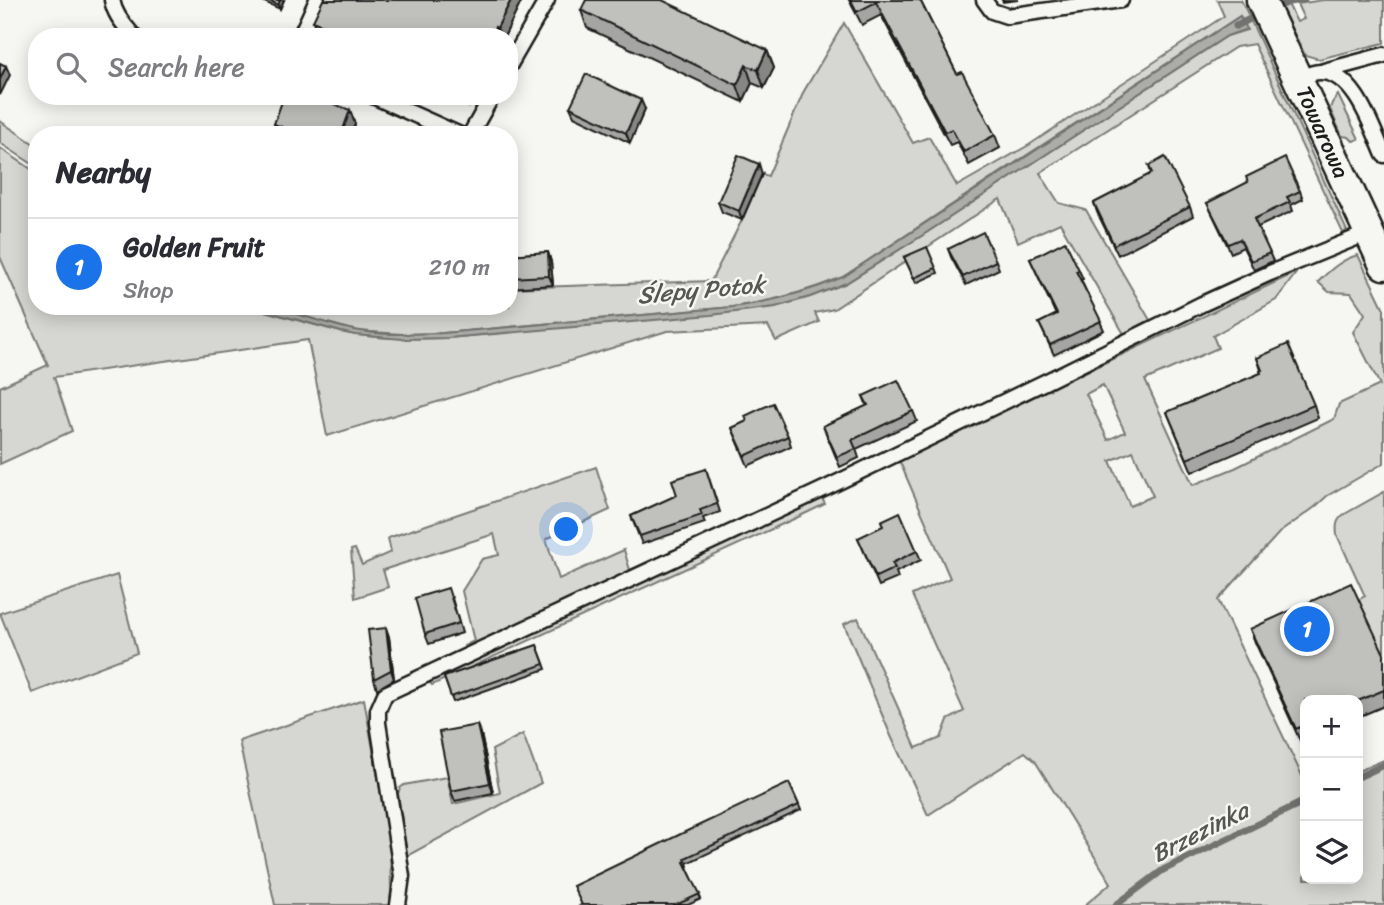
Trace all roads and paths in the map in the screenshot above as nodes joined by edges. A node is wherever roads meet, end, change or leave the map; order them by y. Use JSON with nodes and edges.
{"nodes":[{"id":1,"x":112,"y":0,"type":"edge"},
{"id":2,"x":317,"y":0,"type":"edge"},
{"id":3,"x":547,"y":0,"type":"edge"},
{"id":4,"x":984,"y":0,"type":"edge"},
{"id":5,"x":1121,"y":0,"type":"edge"},
{"id":6,"x":1261,"y":0,"type":"edge"},
{"id":7,"x":126,"y":28,"type":"edge"},
{"id":8,"x":304,"y":28,"type":"edge"},
{"id":9,"x":518,"y":50,"type":"edge"},
{"id":10,"x":1384,"y":55,"type":"edge"},
{"id":11,"x":1309,"y":76,"type":"junction"},
{"id":12,"x":393,"y":105,"type":"edge"},
{"id":13,"x":487,"y":105,"type":"edge"},
{"id":14,"x":440,"y":126,"type":"edge"},
{"id":15,"x":475,"y":126,"type":"edge"},
{"id":16,"x":1384,"y":155,"type":"edge"},
{"id":17,"x":1368,"y":233,"type":"junction"},
{"id":18,"x":1384,"y":265,"type":"edge"},
{"id":19,"x":398,"y":905,"type":"edge"}],
"edges":[{"from":1,"to":7,"type":"lane"},
{"from":2,"to":8,"type":"lane"},
{"from":3,"to":9,"type":"lane"},
{"from":4,"to":5,"type":"lane"},
{"from":6,"to":11,"type":"street","name":"Towarowa"},
{"from":10,"to":11,"type":"lane"},
{"from":11,"to":16,"type":"lane"},
{"from":11,"to":17,"type":"street","name":"Towarowa"},
{"from":12,"to":14,"type":"lane"},
{"from":13,"to":15,"type":"lane"},
{"from":17,"to":18,"type":"street","name":"Towarowa"},
{"from":17,"to":19,"type":"lane"}]}
